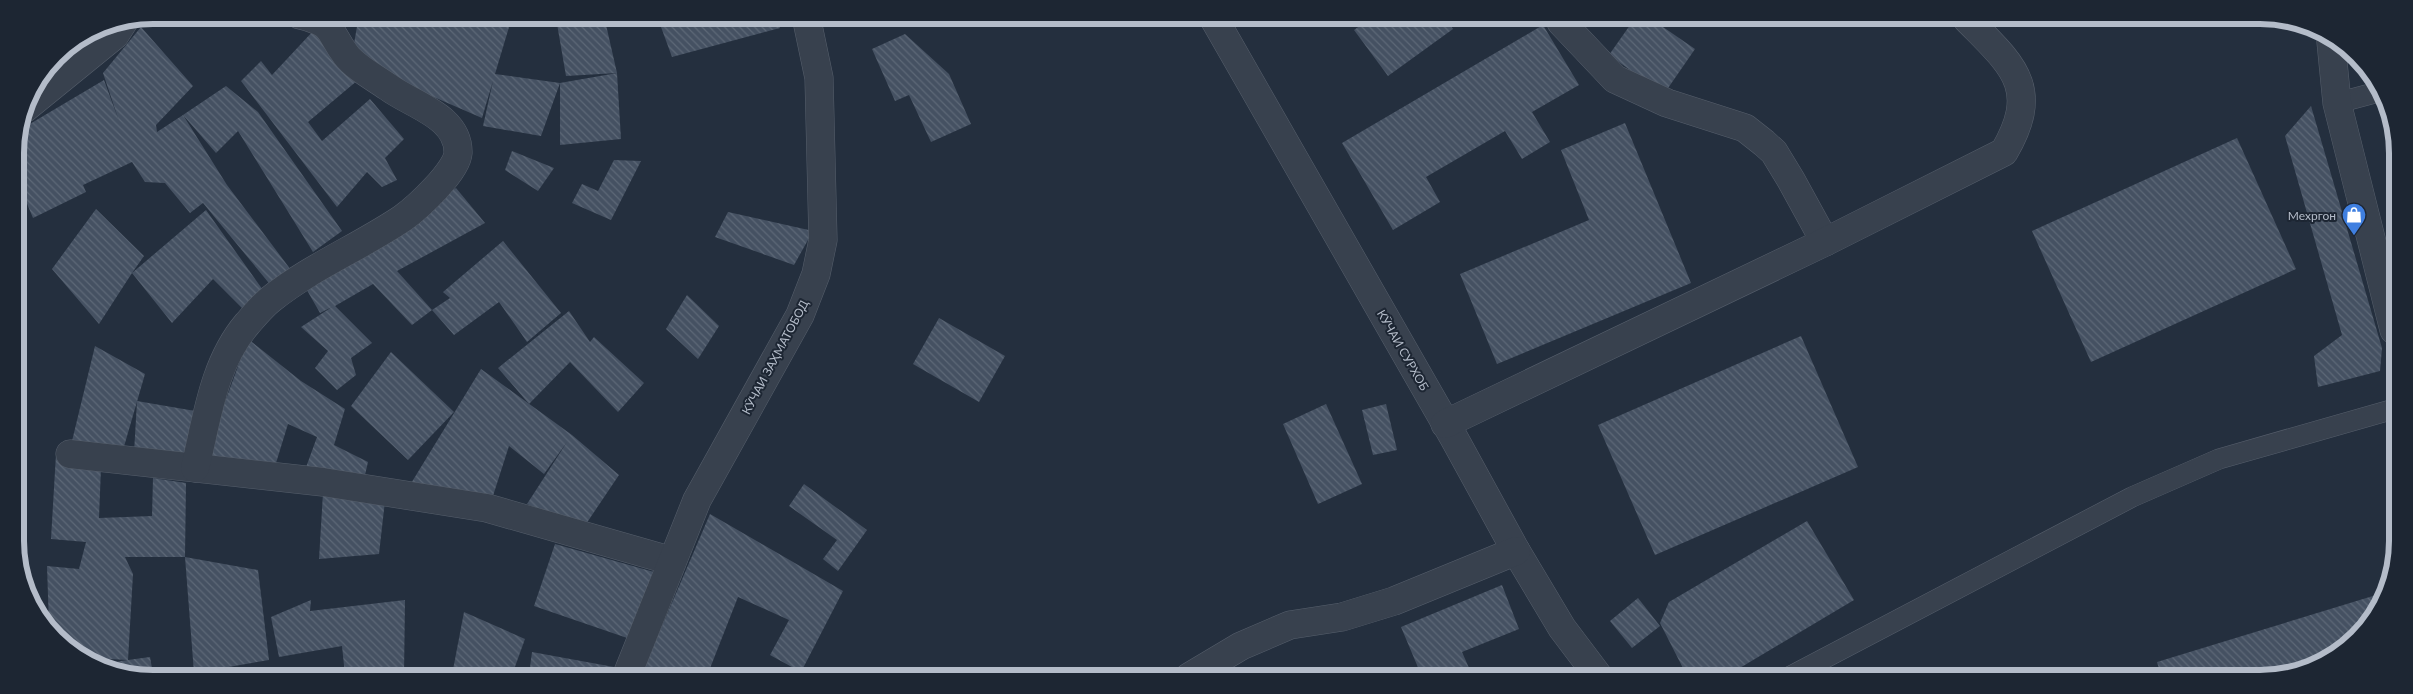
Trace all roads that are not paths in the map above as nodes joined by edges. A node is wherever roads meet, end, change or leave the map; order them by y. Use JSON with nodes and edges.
{"nodes":[{"id":1,"x":324,"y":24,"type":"edge"},
{"id":2,"x":808,"y":24,"type":"edge"},
{"id":3,"x":1217,"y":24,"type":"edge"},
{"id":4,"x":1563,"y":24,"type":"edge"},
{"id":5,"x":1972,"y":24,"type":"edge"},
{"id":6,"x":108,"y":33,"type":"edge"},
{"id":7,"x":2331,"y":45,"type":"edge"},
{"id":8,"x":2374,"y":93,"type":"edge"},
{"id":9,"x":36,"y":98,"type":"edge"},
{"id":10,"x":2337,"y":104,"type":"junction"},
{"id":11,"x":1825,"y":242,"type":"junction"},
{"id":12,"x":2389,"y":310,"type":"edge"},
{"id":13,"x":2389,"y":410,"type":"edge"},
{"id":14,"x":1445,"y":424,"type":"junction"},
{"id":15,"x":70,"y":454,"type":"dead end"},
{"id":16,"x":195,"y":468,"type":"junction"},
{"id":17,"x":1516,"y":551,"type":"junction"},
{"id":18,"x":672,"y":561,"type":"junction"},
{"id":19,"x":629,"y":670,"type":"edge"},
{"id":20,"x":1199,"y":670,"type":"edge"},
{"id":21,"x":1594,"y":670,"type":"edge"},
{"id":22,"x":1802,"y":670,"type":"edge"}],
"edges":[{"from":1,"to":16,"type":"street"},
{"from":2,"to":18,"type":"street","name":"КӮЧАИ ЗАҲМАТОБОД"},
{"from":3,"to":14,"type":"street","name":"КӮЧАИ СУРХОБ"},
{"from":4,"to":11,"type":"street"},
{"from":5,"to":11,"type":"street"},
{"from":6,"to":9,"type":"street"},
{"from":7,"to":10,"type":"street"},
{"from":8,"to":10,"type":"lane"},
{"from":10,"to":12,"type":"street"},
{"from":11,"to":14,"type":"street"},
{"from":13,"to":22,"type":"lane"},
{"from":14,"to":17,"type":"street","name":"КӮЧАИ СУРХОБ"},
{"from":15,"to":16,"type":"street"},
{"from":16,"to":18,"type":"street"},
{"from":17,"to":20,"type":"street"},
{"from":17,"to":21,"type":"street","name":"КӮЧАИ СУРХОБ"},
{"from":18,"to":19,"type":"street","name":"КӮЧАИ ЗАҲМАТОБОД"}]}
